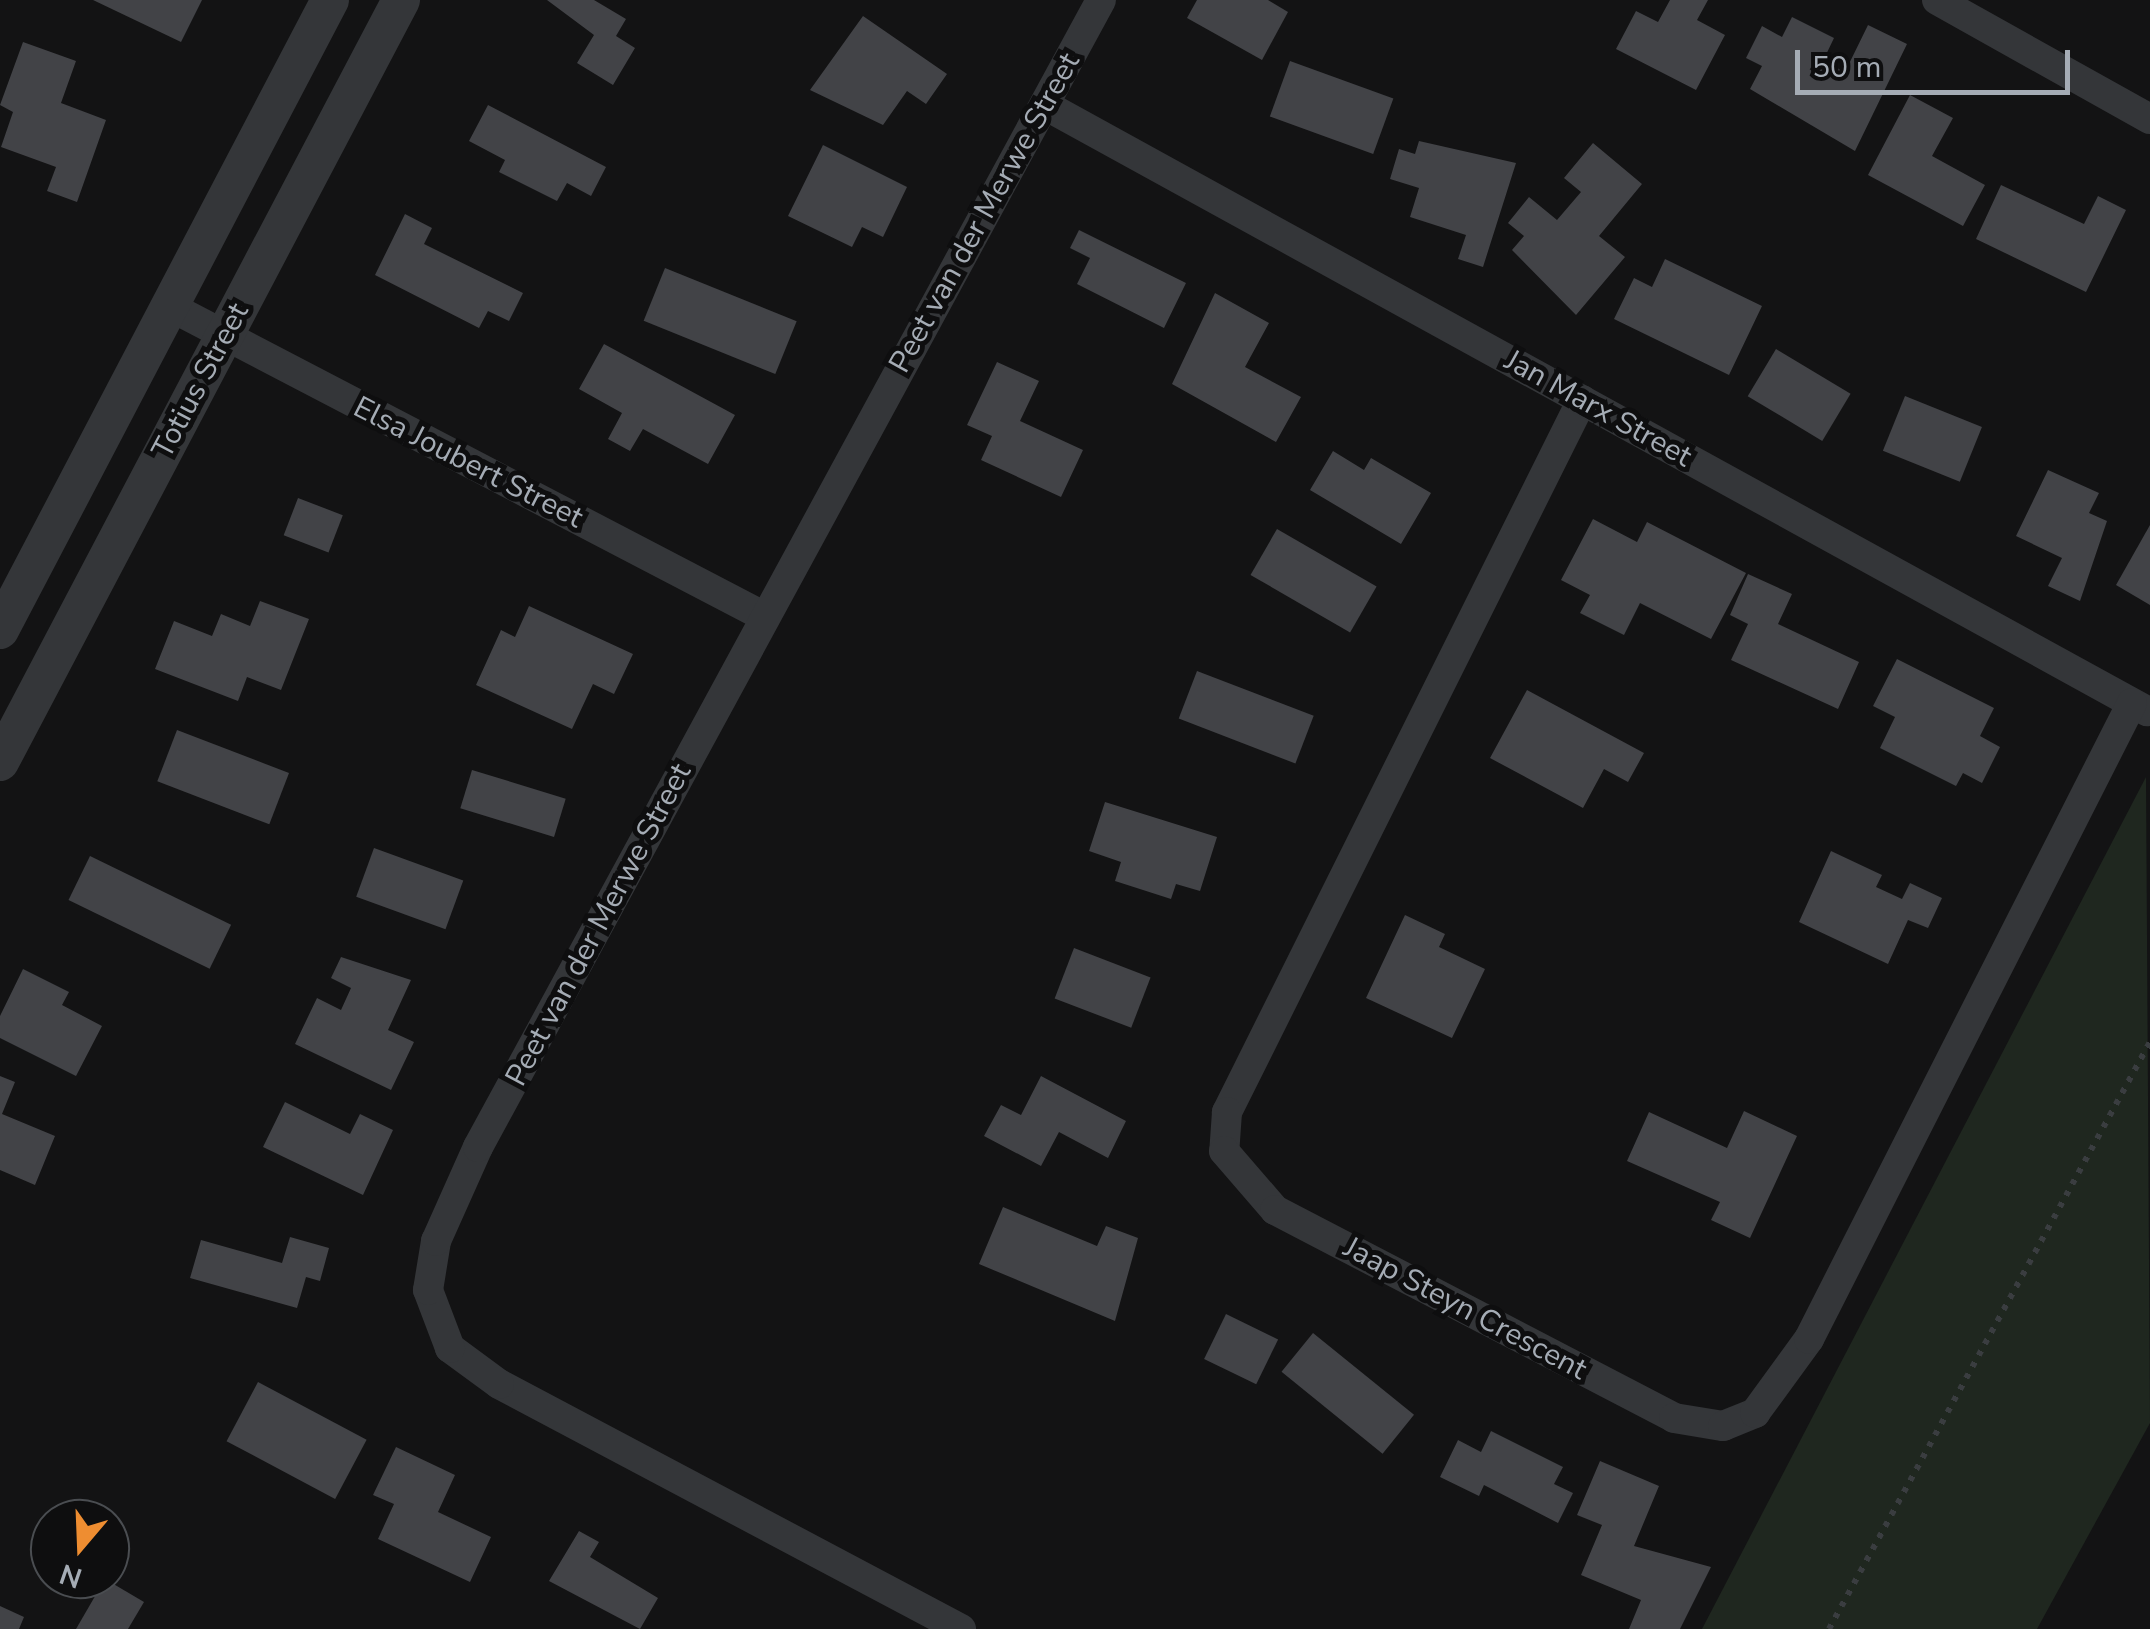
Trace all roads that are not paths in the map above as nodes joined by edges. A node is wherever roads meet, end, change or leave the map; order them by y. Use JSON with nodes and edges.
{"nodes":[{"id":1,"x":330,"y":0,"type":"edge"},
{"id":2,"x":401,"y":0,"type":"edge"},
{"id":3,"x":1101,"y":0,"type":"edge"},
{"id":4,"x":1936,"y":0,"type":"edge"},
{"id":5,"x":1045,"y":106,"type":"junction"},
{"id":6,"x":2150,"y":119,"type":"edge"},
{"id":7,"x":171,"y":307,"type":"junction"},
{"id":8,"x":224,"y":336,"type":"junction"},
{"id":9,"x":1582,"y":400,"type":"junction"},
{"id":10,"x":766,"y":617,"type":"junction"},
{"id":11,"x":0,"y":630,"type":"edge"},
{"id":12,"x":2141,"y":708,"type":"edge"},
{"id":13,"x":0,"y":762,"type":"edge"},
{"id":14,"x":961,"y":1629,"type":"edge"}],
"edges":[{"from":1,"to":7,"type":"street","name":"Totius Street"},
{"from":2,"to":8,"type":"street","name":"Totius Street"},
{"from":3,"to":5,"type":"street","name":"Peet van der Merwe Street"},
{"from":4,"to":6,"type":"street"},
{"from":5,"to":9,"type":"street","name":"Jan Marx Street"},
{"from":5,"to":10,"type":"street","name":"Peet van der Merwe Street"},
{"from":7,"to":8,"type":"street","name":"Elsa Joubert Street"},
{"from":7,"to":11,"type":"street","name":"Totius Street"},
{"from":8,"to":10,"type":"street","name":"Elsa Joubert Street"},
{"from":8,"to":13,"type":"street","name":"Totius Street"},
{"from":9,"to":12,"type":"street","name":"Jan Marx Street"},
{"from":9,"to":12,"type":"street","name":"Jaap Steyn Crescent"},
{"from":10,"to":14,"type":"street","name":"Peet van der Merwe Street"}]}
